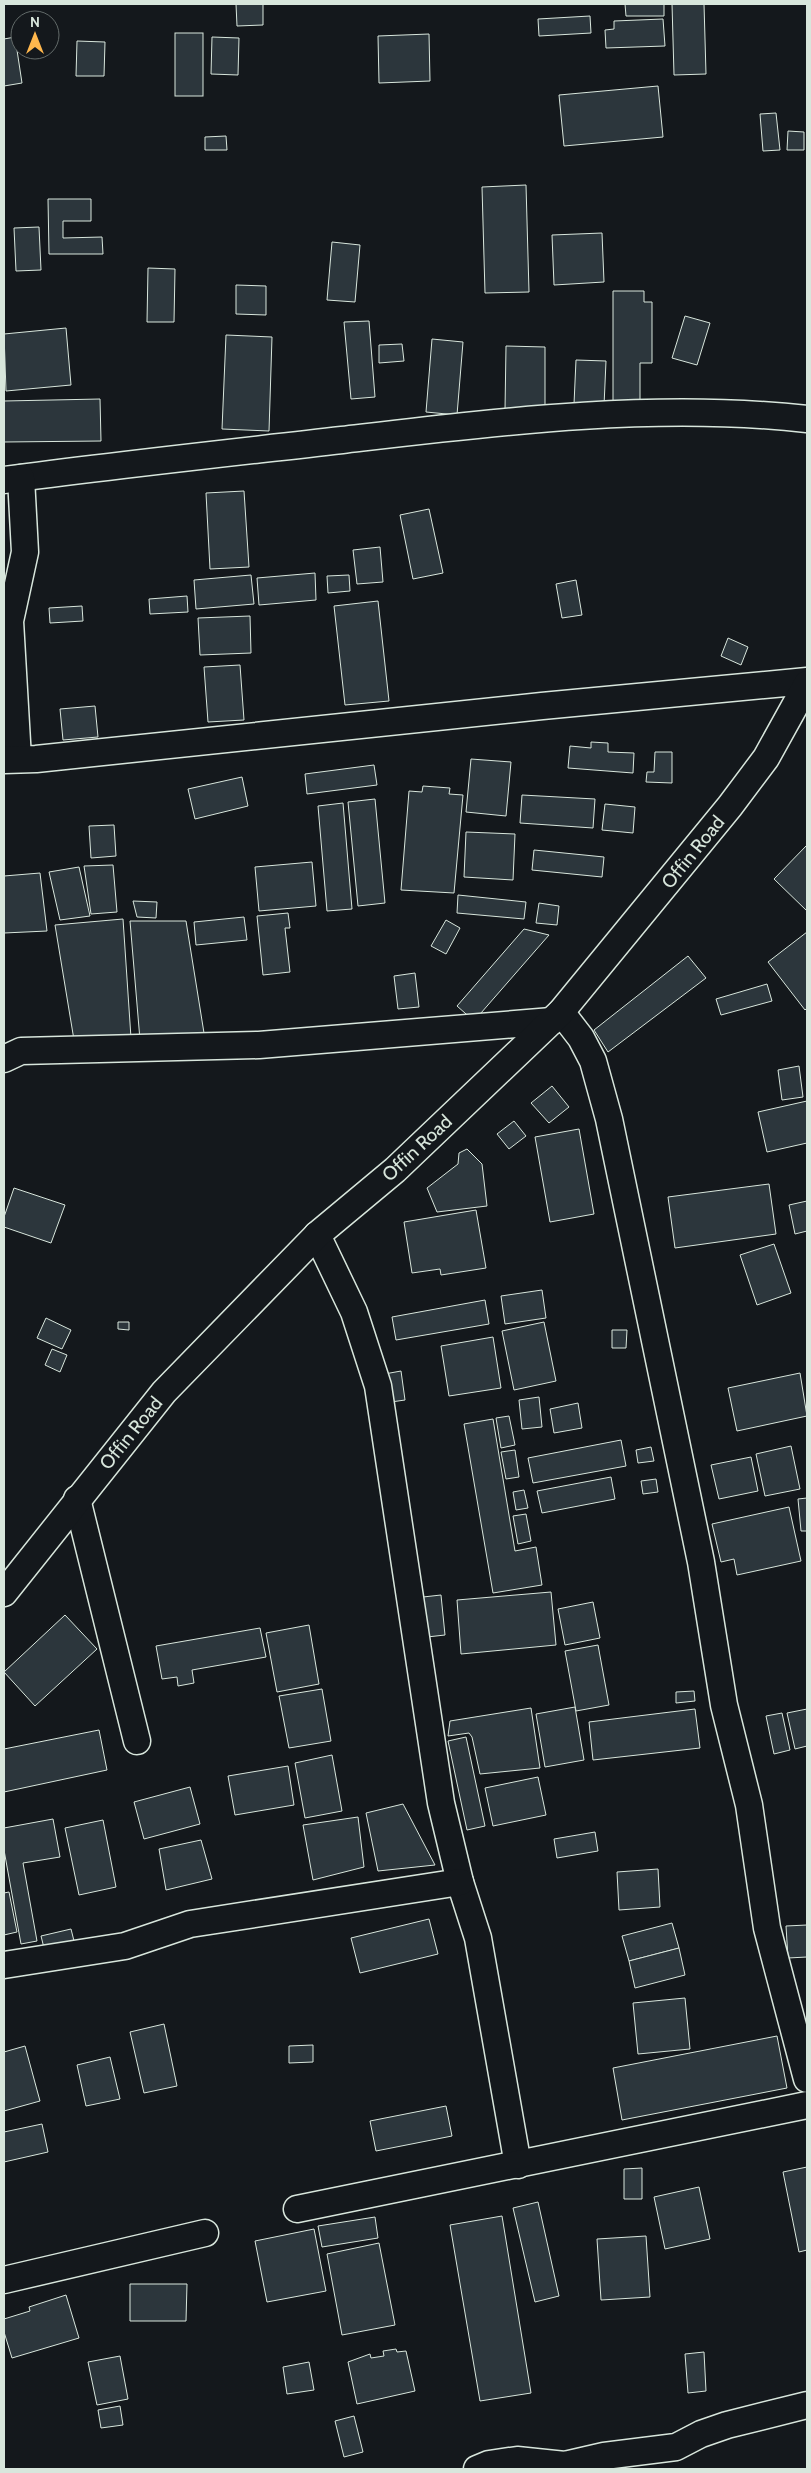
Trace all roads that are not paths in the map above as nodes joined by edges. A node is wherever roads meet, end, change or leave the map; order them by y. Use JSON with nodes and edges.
{"nodes":[{"id":1,"x":807,"y":419,"type":"edge"},
{"id":2,"x":12,"y":479,"type":"edge"},
{"id":3,"x":807,"y":682,"type":"edge"},
{"id":4,"x":11,"y":760,"type":"edge"},
{"id":5,"x":556,"y":1016,"type":"junction"},
{"id":6,"x":4,"y":1059,"type":"edge"},
{"id":7,"x":317,"y":1235,"type":"junction"},
{"id":8,"x":77,"y":1499,"type":"junction"},
{"id":9,"x":4,"y":1593,"type":"edge"},
{"id":10,"x":137,"y":1740,"type":"dead end"},
{"id":11,"x":460,"y":1882,"type":"junction"},
{"id":12,"x":4,"y":1965,"type":"edge"},
{"id":13,"x":807,"y":2079,"type":"edge"},
{"id":14,"x":807,"y":2105,"type":"edge"},
{"id":15,"x":518,"y":2166,"type":"junction"},
{"id":16,"x":297,"y":2209,"type":"dead end"},
{"id":17,"x":205,"y":2233,"type":"dead end"},
{"id":18,"x":4,"y":2280,"type":"edge"},
{"id":19,"x":807,"y":2405,"type":"edge"},
{"id":20,"x":477,"y":2469,"type":"edge"}],
"edges":[{"from":1,"to":2,"type":"street"},
{"from":2,"to":4,"type":"street"},
{"from":3,"to":4,"type":"street"},
{"from":3,"to":5,"type":"street","name":"Offin Road"},
{"from":5,"to":6,"type":"street"},
{"from":5,"to":7,"type":"street","name":"Offin Road"},
{"from":5,"to":13,"type":"street"},
{"from":7,"to":8,"type":"street","name":"Offin Road"},
{"from":7,"to":11,"type":"street"},
{"from":8,"to":9,"type":"street","name":"Offin Road"},
{"from":8,"to":10,"type":"street"},
{"from":11,"to":12,"type":"street"},
{"from":11,"to":15,"type":"street"},
{"from":14,"to":15,"type":"street"},
{"from":15,"to":16,"type":"street"},
{"from":17,"to":18,"type":"street"},
{"from":19,"to":20,"type":"street"}]}
